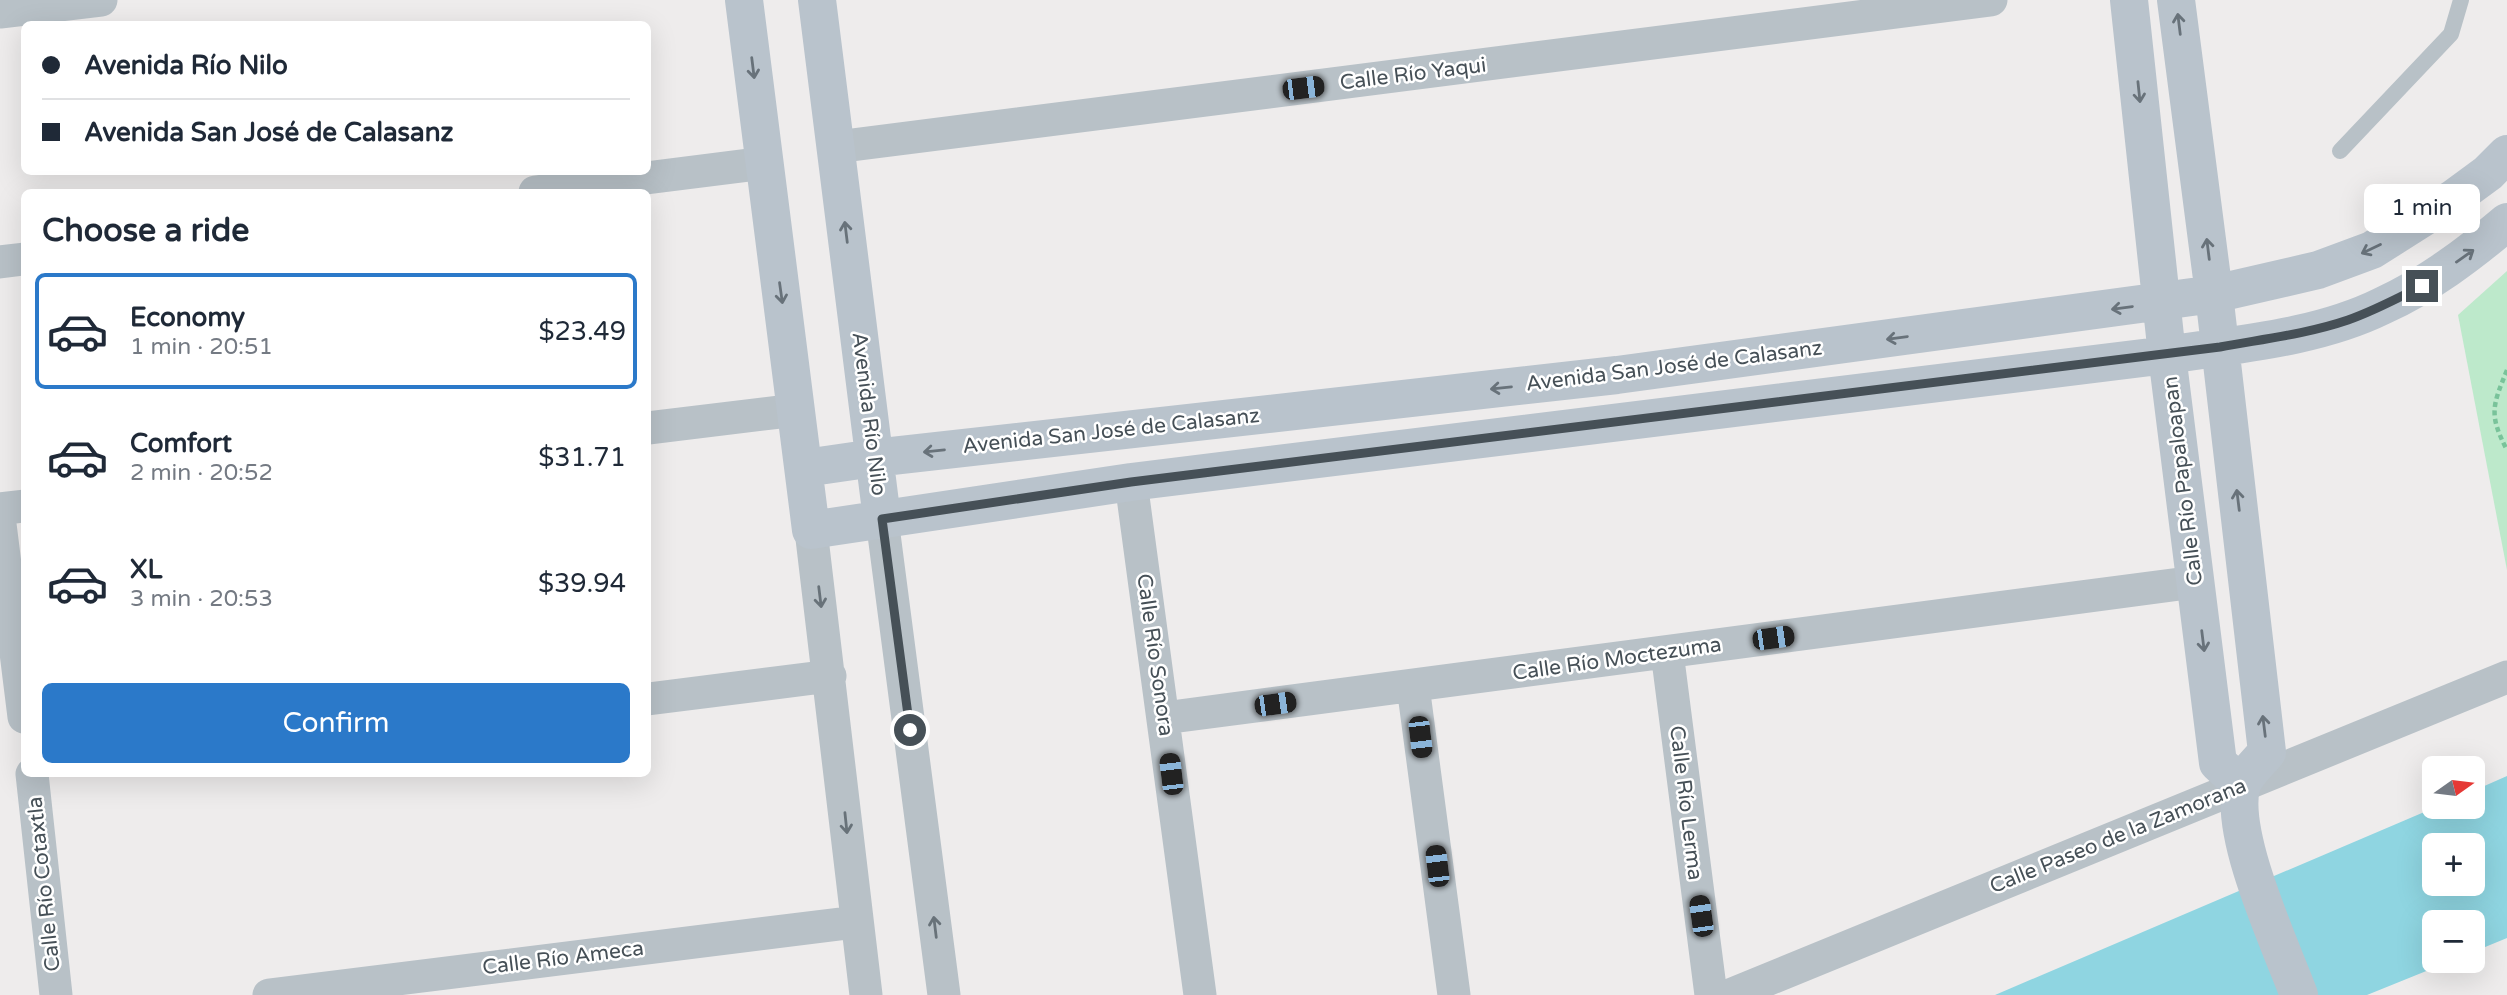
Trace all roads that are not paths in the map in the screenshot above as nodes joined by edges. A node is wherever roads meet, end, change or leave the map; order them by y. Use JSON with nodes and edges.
{"nodes":[{"id":1,"x":101,"y":0,"type":"edge"},
{"id":2,"x":744,"y":0,"type":"edge"},
{"id":3,"x":817,"y":0,"type":"edge"},
{"id":4,"x":1991,"y":0,"type":"edge"},
{"id":5,"x":2129,"y":0,"type":"edge"},
{"id":6,"x":2176,"y":0,"type":"edge"},
{"id":7,"x":2461,"y":0,"type":"edge"},
{"id":8,"x":0,"y":12,"type":"edge"},
{"id":9,"x":836,"y":147,"type":"junction"},
{"id":10,"x":2340,"y":151,"type":"dead end"},
{"id":11,"x":2507,"y":154,"type":"edge"},
{"id":12,"x":764,"y":163,"type":"junction"},
{"id":13,"x":559,"y":189,"type":"edge"},
{"id":14,"x":2507,"y":222,"type":"edge"},
{"id":15,"x":21,"y":259,"type":"edge"},
{"id":16,"x":0,"y":262,"type":"edge"},
{"id":17,"x":2214,"y":294,"type":"junction"},
{"id":18,"x":2162,"y":302,"type":"junction"},
{"id":19,"x":2220,"y":347,"type":"junction"},
{"id":20,"x":2168,"y":355,"type":"junction"},
{"id":21,"x":797,"y":410,"type":"junction"},
{"id":22,"x":651,"y":428,"type":"edge"},
{"id":23,"x":874,"y":458,"type":"junction"},
{"id":24,"x":805,"y":468,"type":"junction"},
{"id":25,"x":1131,"y":482,"type":"junction"},
{"id":26,"x":21,"y":506,"type":"edge"},
{"id":27,"x":0,"y":509,"type":"edge"},
{"id":28,"x":882,"y":519,"type":"junction"},
{"id":29,"x":0,"y":524,"type":"edge"},
{"id":30,"x":811,"y":530,"type":"junction"},
{"id":31,"x":2195,"y":582,"type":"junction"},
{"id":32,"x":1667,"y":652,"type":"junction"},
{"id":33,"x":830,"y":676,"type":"junction"},
{"id":34,"x":2507,"y":677,"type":"edge"},
{"id":35,"x":1413,"y":686,"type":"junction"},
{"id":36,"x":21,"y":693,"type":"edge"},
{"id":37,"x":651,"y":699,"type":"edge"},
{"id":38,"x":1164,"y":718,"type":"junction"},
{"id":39,"x":38,"y":777,"type":"edge"},
{"id":40,"x":2242,"y":785,"type":"junction"},
{"id":41,"x":856,"y":922,"type":"junction"},
{"id":42,"x":56,"y":995,"type":"edge"},
{"id":43,"x":270,"y":995,"type":"edge"},
{"id":44,"x":866,"y":995,"type":"edge"},
{"id":45,"x":944,"y":995,"type":"edge"},
{"id":46,"x":1200,"y":995,"type":"edge"},
{"id":47,"x":1454,"y":995,"type":"edge"},
{"id":48,"x":1711,"y":995,"type":"edge"},
{"id":49,"x":1730,"y":995,"type":"edge"},
{"id":50,"x":2300,"y":995,"type":"edge"}],
"edges":[{"from":1,"to":8,"type":"street"},
{"from":2,"to":12,"type":"street","one_way":true},
{"from":3,"to":9,"type":"street","name":"Avenida Río Nilo"},
{"from":4,"to":9,"type":"street","name":"Calle Río Yaqui"},
{"from":5,"to":18,"type":"street","name":"Calle Río Papaloapan","one_way":true},
{"from":17,"to":6,"type":"street","one_way":true},
{"from":7,"to":10,"type":"lane"},
{"from":23,"to":9,"type":"street","name":"Avenida Río Nilo","one_way":true},
{"from":11,"to":17,"type":"street","name":"Avenida San José de Calasanz","one_way":true},
{"from":12,"to":13,"type":"street"},
{"from":12,"to":21,"type":"street","one_way":true},
{"from":19,"to":14,"type":"street","one_way":true},
{"from":15,"to":16,"type":"street"},
{"from":17,"to":18,"type":"street","name":"Avenida San José de Calasanz"},
{"from":17,"to":19,"type":"street"},
{"from":18,"to":20,"type":"street","name":"Calle Río Papaloapan"},
{"from":18,"to":23,"type":"street","name":"Avenida San José de Calasanz","one_way":true},
{"from":19,"to":20,"type":"street"},
{"from":40,"to":19,"type":"street","one_way":true},
{"from":20,"to":25,"type":"street"},
{"from":20,"to":31,"type":"street","name":"Calle Río Papaloapan"},
{"from":21,"to":22,"type":"street"},
{"from":21,"to":24,"type":"street"},
{"from":23,"to":24,"type":"street","name":"Avenida San José de Calasanz"},
{"from":23,"to":28,"type":"street","name":"Avenida Río Nilo"},
{"from":24,"to":30,"type":"street"},
{"from":25,"to":28,"type":"street"},
{"from":25,"to":38,"type":"street","name":"Calle Río Sonora"},
{"from":26,"to":27,"type":"street"},
{"from":28,"to":30,"type":"street"},
{"from":45,"to":28,"type":"street","name":"Avenida Río Nilo","one_way":true},
{"from":29,"to":36,"type":"street"},
{"from":30,"to":33,"type":"street","one_way":true},
{"from":31,"to":32,"type":"street","name":"Calle Río Moctezuma"},
{"from":31,"to":40,"type":"street","name":"Calle Río Papaloapan","one_way":true},
{"from":32,"to":35,"type":"street","name":"Calle Río Moctezuma"},
{"from":32,"to":48,"type":"street","name":"Calle Río Lerma"},
{"from":33,"to":37,"type":"street"},
{"from":33,"to":41,"type":"street","one_way":true},
{"from":34,"to":40,"type":"street","name":"Calle Paseo de la Zamorana"},
{"from":35,"to":38,"type":"street","name":"Calle Río Moctezuma"},
{"from":35,"to":47,"type":"street"},
{"from":38,"to":46,"type":"street","name":"Calle Río Sonora"},
{"from":39,"to":42,"type":"street","name":"Calle Río Cotaxtla"},
{"from":40,"to":49,"type":"street","name":"Calle Paseo de la Zamorana"},
{"from":40,"to":50,"type":"street"},
{"from":41,"to":43,"type":"street","name":"Calle Río Ameca"},
{"from":41,"to":44,"type":"street"}]}
